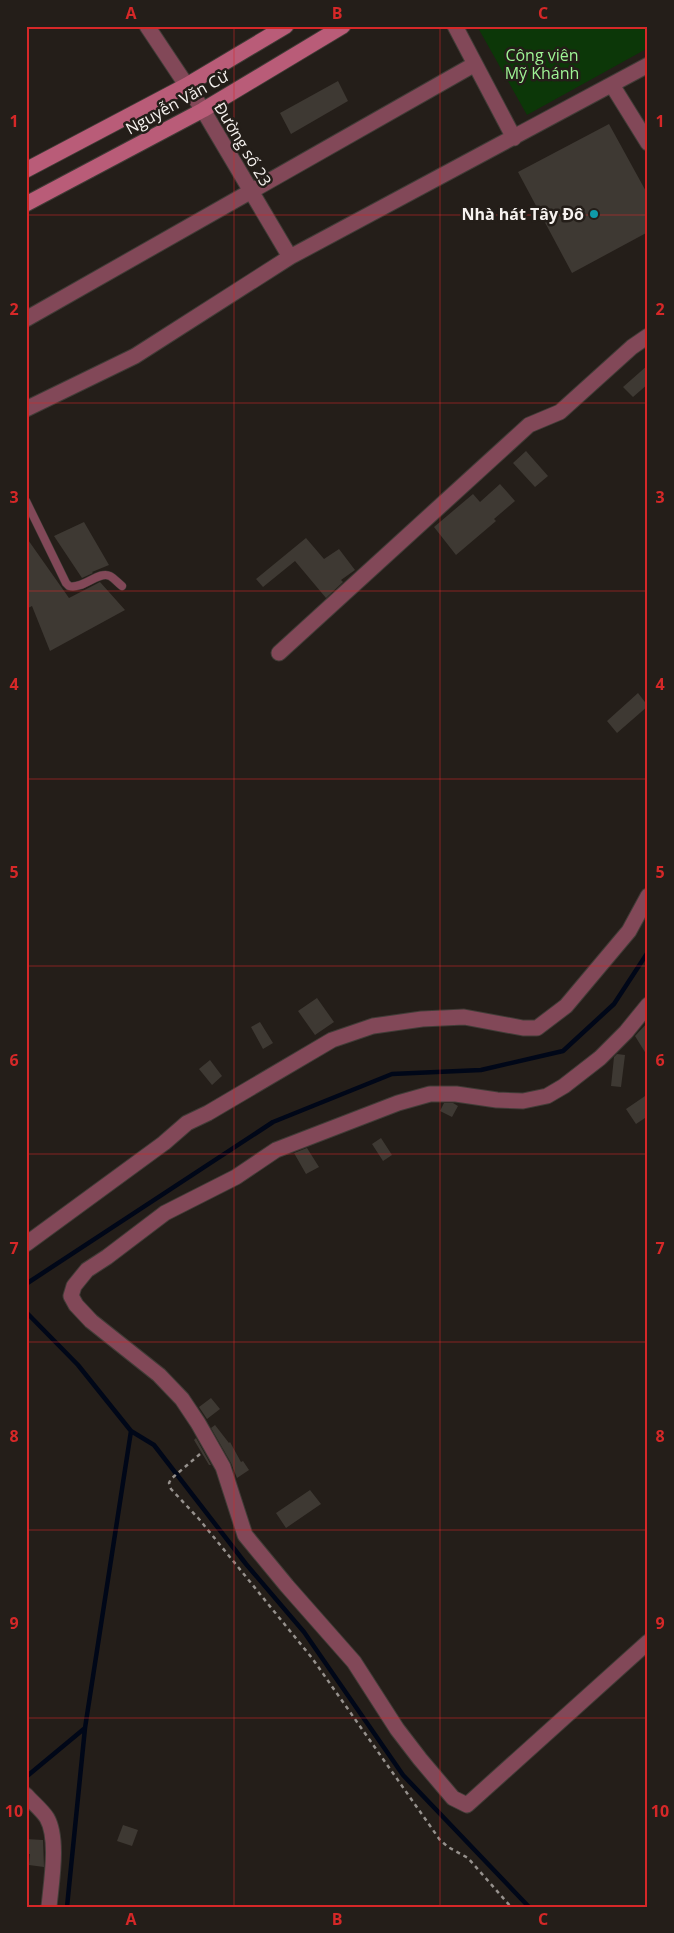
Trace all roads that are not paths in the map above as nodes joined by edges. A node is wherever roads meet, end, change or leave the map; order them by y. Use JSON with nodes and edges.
{"nodes":[{"id":1,"x":146,"y":26,"type":"edge"},
{"id":2,"x":286,"y":26,"type":"edge"},
{"id":3,"x":343,"y":26,"type":"edge"},
{"id":4,"x":455,"y":26,"type":"edge"},
{"id":5,"x":475,"y":64,"type":"junction"},
{"id":6,"x":648,"y":65,"type":"edge"},
{"id":7,"x":187,"y":85,"type":"junction"},
{"id":8,"x":612,"y":85,"type":"junction"},
{"id":9,"x":203,"y":110,"type":"junction"},
{"id":10,"x":514,"y":138,"type":"junction"},
{"id":11,"x":648,"y":143,"type":"edge"},
{"id":12,"x":26,"y":170,"type":"edge"},
{"id":13,"x":252,"y":191,"type":"junction"},
{"id":14,"x":26,"y":204,"type":"edge"},
{"id":15,"x":290,"y":257,"type":"junction"},
{"id":16,"x":26,"y":319,"type":"edge"},
{"id":17,"x":648,"y":336,"type":"edge"},
{"id":18,"x":26,"y":409,"type":"edge"},
{"id":19,"x":26,"y":502,"type":"edge"},
{"id":20,"x":122,"y":586,"type":"dead end"},
{"id":21,"x":279,"y":653,"type":"dead end"},
{"id":22,"x":648,"y":896,"type":"edge"},
{"id":23,"x":648,"y":1005,"type":"edge"},
{"id":24,"x":26,"y":1244,"type":"edge"},
{"id":25,"x":648,"y":1642,"type":"edge"},
{"id":26,"x":26,"y":1795,"type":"edge"},
{"id":27,"x":50,"y":1907,"type":"edge"}],
"edges":[{"from":1,"to":7,"type":"street","name":"Đường số 23"},
{"from":2,"to":7,"type":"main road","name":"Nguyễn Văn Cừ"},
{"from":3,"to":9,"type":"main road","name":"Nguyễn Văn Cừ"},
{"from":4,"to":5,"type":"street"},
{"from":5,"to":10,"type":"street"},
{"from":5,"to":13,"type":"street"},
{"from":6,"to":8,"type":"street"},
{"from":7,"to":9,"type":"street","name":"Đường số 23"},
{"from":7,"to":12,"type":"main road","name":"Nguyễn Văn Cừ"},
{"from":8,"to":10,"type":"street"},
{"from":8,"to":11,"type":"street"},
{"from":9,"to":13,"type":"street","name":"Đường số 23"},
{"from":9,"to":14,"type":"main road","name":"Nguyễn Văn Cừ"},
{"from":10,"to":15,"type":"street"},
{"from":13,"to":15,"type":"street","name":"Đường số 23"},
{"from":13,"to":16,"type":"street"},
{"from":15,"to":18,"type":"street"},
{"from":17,"to":21,"type":"street"},
{"from":19,"to":20,"type":"lane"},
{"from":22,"to":24,"type":"street"},
{"from":23,"to":25,"type":"street"},
{"from":26,"to":27,"type":"street"}]}
